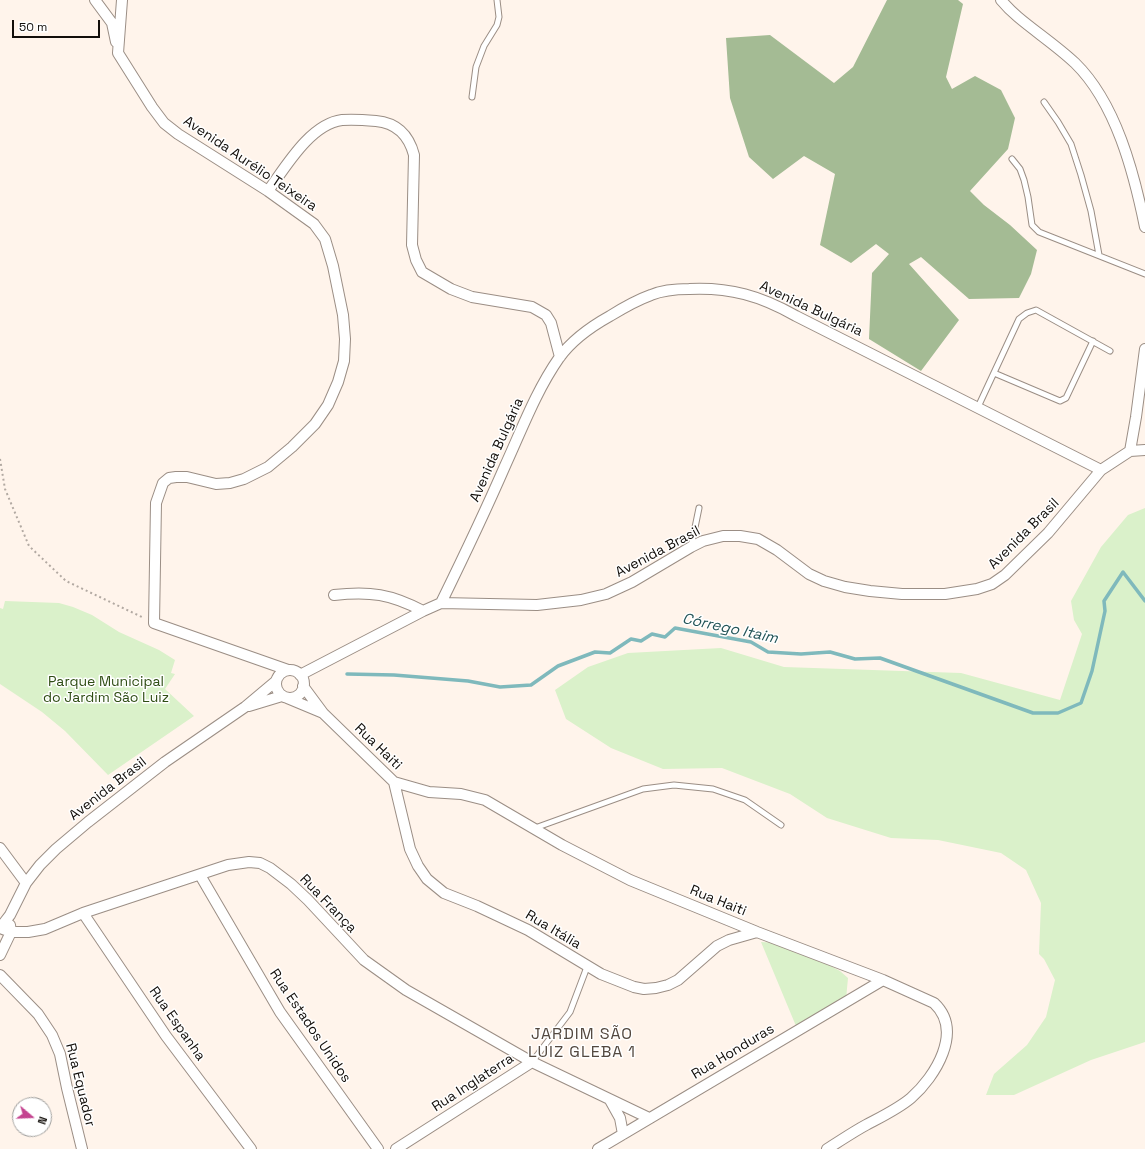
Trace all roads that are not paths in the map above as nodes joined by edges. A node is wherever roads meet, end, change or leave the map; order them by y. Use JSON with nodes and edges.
{"nodes":[{"id":1,"x":96,"y":0,"type":"edge"},
{"id":2,"x":122,"y":0,"type":"edge"},
{"id":3,"x":497,"y":0,"type":"edge"},
{"id":4,"x":1001,"y":0,"type":"edge"},
{"id":5,"x":118,"y":53,"type":"junction"},
{"id":6,"x":472,"y":97,"type":"dead end"},
{"id":7,"x":1044,"y":102,"type":"dead end"},
{"id":8,"x":1012,"y":159,"type":"dead end"},
{"id":9,"x":268,"y":191,"type":"junction"},
{"id":10,"x":1145,"y":227,"type":"edge"},
{"id":11,"x":1099,"y":256,"type":"junction"},
{"id":12,"x":1145,"y":274,"type":"edge"},
{"id":13,"x":1093,"y":341,"type":"junction"},
{"id":14,"x":1145,"y":349,"type":"edge"},
{"id":15,"x":1110,"y":351,"type":"dead end"},
{"id":16,"x":560,"y":357,"type":"junction"},
{"id":17,"x":994,"y":373,"type":"junction"},
{"id":18,"x":978,"y":407,"type":"junction"},
{"id":19,"x":1145,"y":450,"type":"edge"},
{"id":20,"x":1130,"y":451,"type":"junction"},
{"id":21,"x":1101,"y":470,"type":"junction"},
{"id":22,"x":699,"y":508,"type":"dead end"},
{"id":23,"x":691,"y":547,"type":"junction"},
{"id":24,"x":334,"y":594,"type":"dead end"},
{"id":25,"x":441,"y":603,"type":"junction"},
{"id":26,"x":423,"y":611,"type":"junction"},
{"id":27,"x":288,"y":670,"type":"junction"},
{"id":28,"x":300,"y":675,"type":"junction"},
{"id":29,"x":276,"y":681,"type":"junction"},
{"id":30,"x":303,"y":686,"type":"junction"},
{"id":31,"x":285,"y":696,"type":"junction"},
{"id":32,"x":245,"y":707,"type":"junction"},
{"id":33,"x":323,"y":713,"type":"junction"},
{"id":34,"x":394,"y":782,"type":"junction"},
{"id":35,"x":781,"y":825,"type":"dead end"},
{"id":36,"x":535,"y":828,"type":"junction"},
{"id":37,"x":0,"y":848,"type":"edge"},
{"id":38,"x":200,"y":875,"type":"junction"},
{"id":39,"x":26,"y":883,"type":"junction"},
{"id":40,"x":83,"y":913,"type":"junction"},
{"id":41,"x":10,"y":915,"type":"junction"},
{"id":42,"x":0,"y":928,"type":"edge"},
{"id":43,"x":10,"y":932,"type":"junction"},
{"id":44,"x":757,"y":932,"type":"junction"},
{"id":45,"x":0,"y":955,"type":"edge"},
{"id":46,"x":587,"y":967,"type":"junction"},
{"id":47,"x":0,"y":975,"type":"edge"},
{"id":48,"x":883,"y":980,"type":"junction"},
{"id":49,"x":532,"y":1062,"type":"junction"},
{"id":50,"x":610,"y":1100,"type":"junction"},
{"id":51,"x":650,"y":1118,"type":"junction"},
{"id":52,"x":623,"y":1134,"type":"junction"},
{"id":53,"x":82,"y":1149,"type":"edge"},
{"id":54,"x":251,"y":1149,"type":"edge"},
{"id":55,"x":378,"y":1149,"type":"edge"},
{"id":56,"x":396,"y":1149,"type":"edge"},
{"id":57,"x":598,"y":1149,"type":"edge"},
{"id":58,"x":827,"y":1149,"type":"edge"}],
"edges":[{"from":1,"to":5,"type":"street","name":"Avenida Aurélio Teixeira"},
{"from":2,"to":5,"type":"street"},
{"from":3,"to":6,"type":"lane"},
{"from":4,"to":10,"type":"street"},
{"from":5,"to":9,"type":"street","name":"Avenida Aurélio Teixeira"},
{"from":7,"to":11,"type":"lane"},
{"from":8,"to":11,"type":"lane"},
{"from":9,"to":16,"type":"street"},
{"from":9,"to":27,"type":"street","name":"Avenida Aurélio Teixeira"},
{"from":11,"to":12,"type":"lane"},
{"from":13,"to":15,"type":"lane"},
{"from":13,"to":17,"type":"lane"},
{"from":13,"to":17,"type":"lane"},
{"from":14,"to":20,"type":"street"},
{"from":16,"to":18,"type":"street","name":"Avenida Bulgária"},
{"from":16,"to":25,"type":"street","name":"Avenida Bulgária"},
{"from":17,"to":18,"type":"lane"},
{"from":18,"to":21,"type":"street","name":"Avenida Bulgária"},
{"from":19,"to":20,"type":"street","name":"Avenida Brasil"},
{"from":20,"to":21,"type":"street","name":"Avenida Brasil"},
{"from":21,"to":23,"type":"street","name":"Avenida Brasil"},
{"from":22,"to":23,"type":"lane"},
{"from":23,"to":25,"type":"street","name":"Avenida Brasil"},
{"from":24,"to":26,"type":"street"},
{"from":25,"to":26,"type":"street","name":"Avenida Brasil"},
{"from":26,"to":28,"type":"street","name":"Avenida Brasil"},
{"from":27,"to":28,"type":"street"},
{"from":27,"to":29,"type":"street"},
{"from":28,"to":30,"type":"street"},
{"from":29,"to":31,"type":"street"},
{"from":29,"to":32,"type":"street","name":"Avenida Brasil"},
{"from":30,"to":31,"type":"street"},
{"from":30,"to":33,"type":"street","name":"Rua Haiti"},
{"from":31,"to":32,"type":"street","name":"Avenida Brasil"},
{"from":31,"to":33,"type":"street","name":"Rua Haiti"},
{"from":32,"to":39,"type":"street","name":"Avenida Brasil"},
{"from":33,"to":34,"type":"street","name":"Rua Haiti"},
{"from":34,"to":36,"type":"street","name":"Rua Haiti"},
{"from":34,"to":46,"type":"street","name":"Rua Itália"},
{"from":35,"to":36,"type":"lane"},
{"from":36,"to":44,"type":"street","name":"Rua Haiti"},
{"from":37,"to":39,"type":"street"},
{"from":38,"to":40,"type":"street","name":"Rua França"},
{"from":38,"to":49,"type":"street","name":"Rua França"},
{"from":38,"to":55,"type":"street","name":"Rua Estados Unidos"},
{"from":39,"to":41,"type":"street","name":"Avenida Brasil"},
{"from":40,"to":43,"type":"street","name":"Rua França"},
{"from":40,"to":54,"type":"street","name":"Rua Espanha"},
{"from":41,"to":42,"type":"street","name":"Avenida Brasil"},
{"from":41,"to":43,"type":"street","name":"Avenida Brasil"},
{"from":42,"to":43,"type":"street","name":"Rua França"},
{"from":43,"to":45,"type":"street","name":"Avenida Brasil"},
{"from":44,"to":46,"type":"street","name":"Rua Itália"},
{"from":44,"to":48,"type":"street","name":"Rua Haiti"},
{"from":46,"to":49,"type":"lane","name":"Rua Inglaterra"},
{"from":47,"to":53,"type":"street","name":"Rua Equador"},
{"from":48,"to":51,"type":"street","name":"Rua Honduras"},
{"from":48,"to":58,"type":"street","name":"Rua Haiti"},
{"from":49,"to":50,"type":"street","name":"Rua França"},
{"from":49,"to":56,"type":"street","name":"Rua Inglaterra"},
{"from":50,"to":51,"type":"street","name":"Rua França"},
{"from":50,"to":52,"type":"street"},
{"from":51,"to":52,"type":"street","name":"Rua Honduras"},
{"from":52,"to":57,"type":"street","name":"Rua Honduras"}]}
